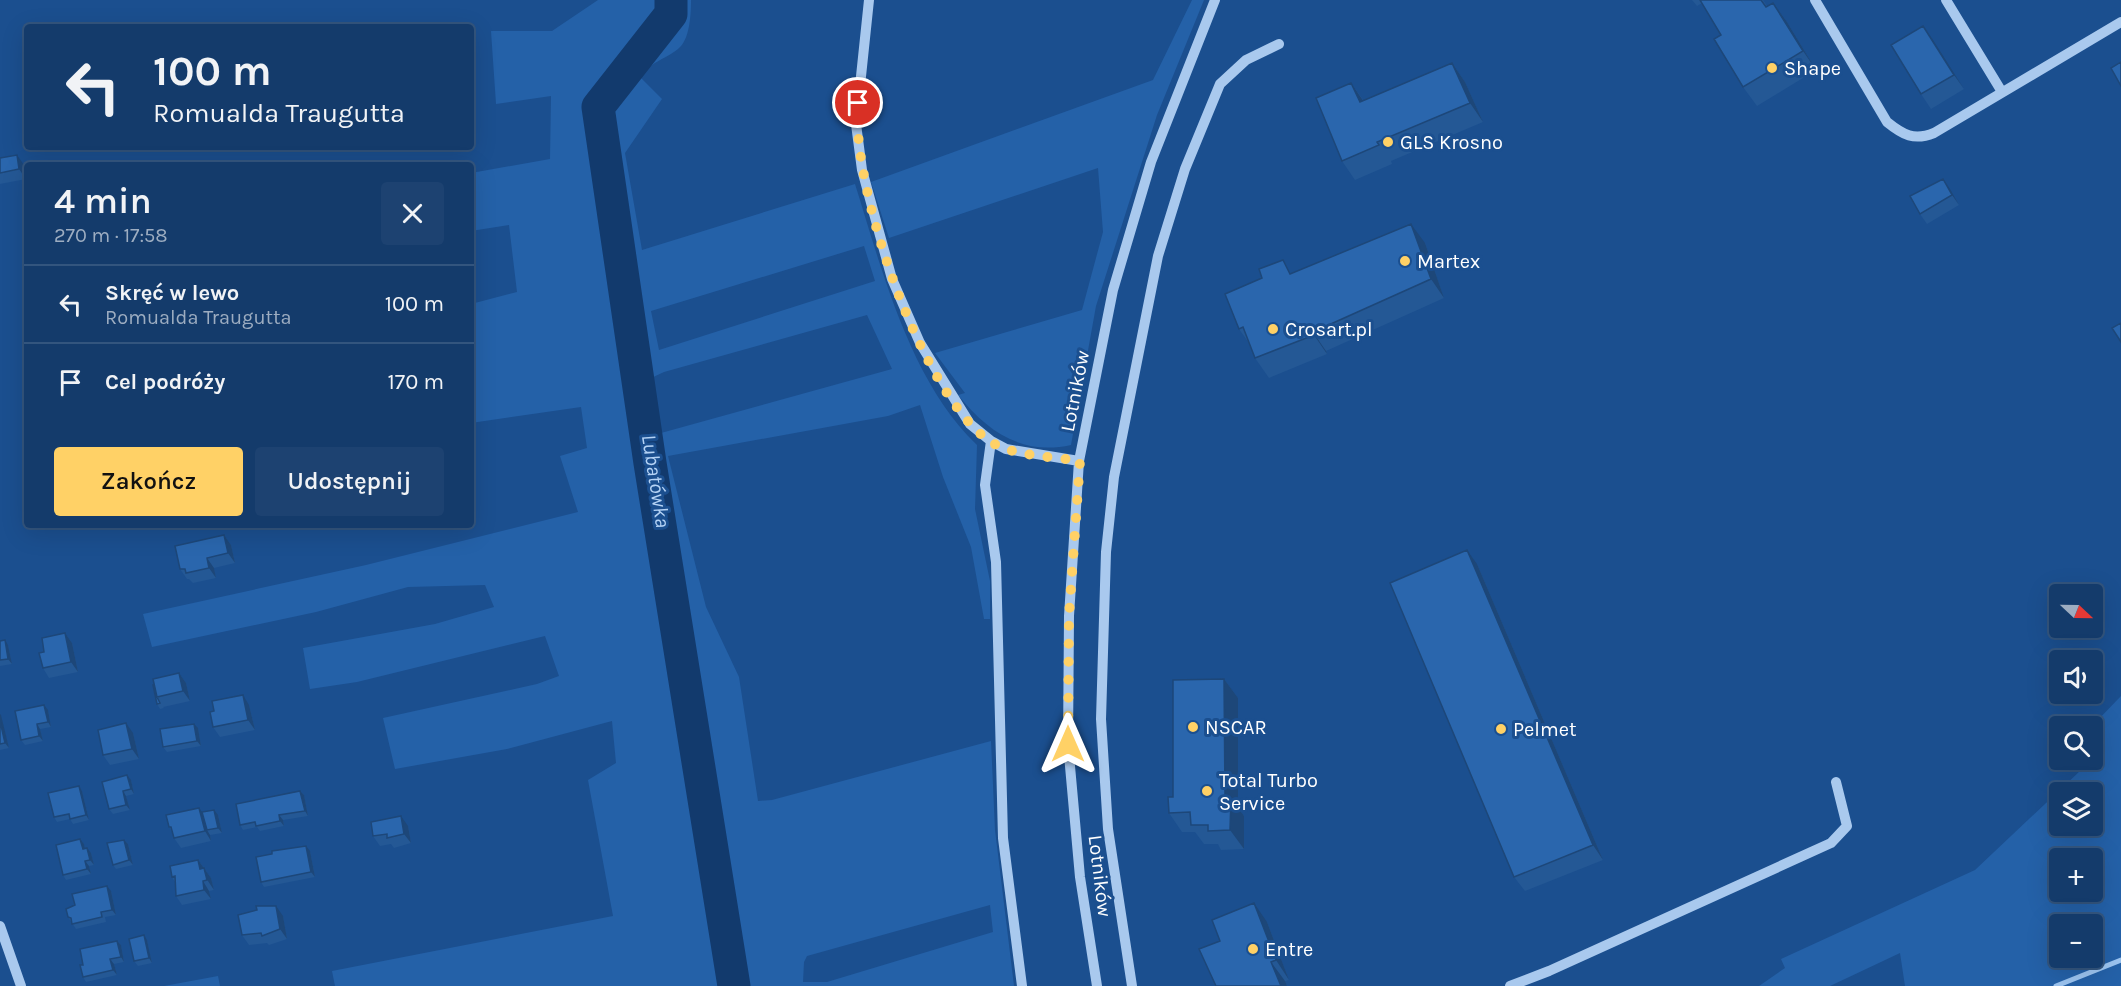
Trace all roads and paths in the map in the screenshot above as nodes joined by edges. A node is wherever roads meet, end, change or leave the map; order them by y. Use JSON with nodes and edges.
{"nodes":[{"id":1,"x":869,"y":0,"type":"edge"},
{"id":2,"x":1215,"y":0,"type":"edge"},
{"id":3,"x":1815,"y":0,"type":"edge"},
{"id":4,"x":1946,"y":0,"type":"edge"},
{"id":5,"x":2121,"y":22,"type":"edge"},
{"id":6,"x":1279,"y":44,"type":"dead end"},
{"id":7,"x":2002,"y":92,"type":"junction"},
{"id":8,"x":991,"y":441,"type":"junction"},
{"id":9,"x":1080,"y":461,"type":"junction"},
{"id":10,"x":1836,"y":782,"type":"dead end"},
{"id":11,"x":0,"y":926,"type":"edge"},
{"id":12,"x":21,"y":986,"type":"edge"},
{"id":13,"x":1022,"y":986,"type":"edge"},
{"id":14,"x":1097,"y":986,"type":"edge"},
{"id":15,"x":1132,"y":986,"type":"edge"},
{"id":16,"x":1510,"y":986,"type":"edge"}],
"edges":[{"from":1,"to":8,"type":"street"},
{"from":2,"to":9,"type":"street","name":"Lotników"},
{"from":3,"to":7,"type":"street"},
{"from":4,"to":7,"type":"street"},
{"from":5,"to":7,"type":"street"},
{"from":6,"to":15,"type":"street"},
{"from":8,"to":9,"type":"street"},
{"from":8,"to":13,"type":"street"},
{"from":9,"to":14,"type":"street","name":"Lotników"},
{"from":10,"to":16,"type":"street"},
{"from":11,"to":12,"type":"street"}]}
